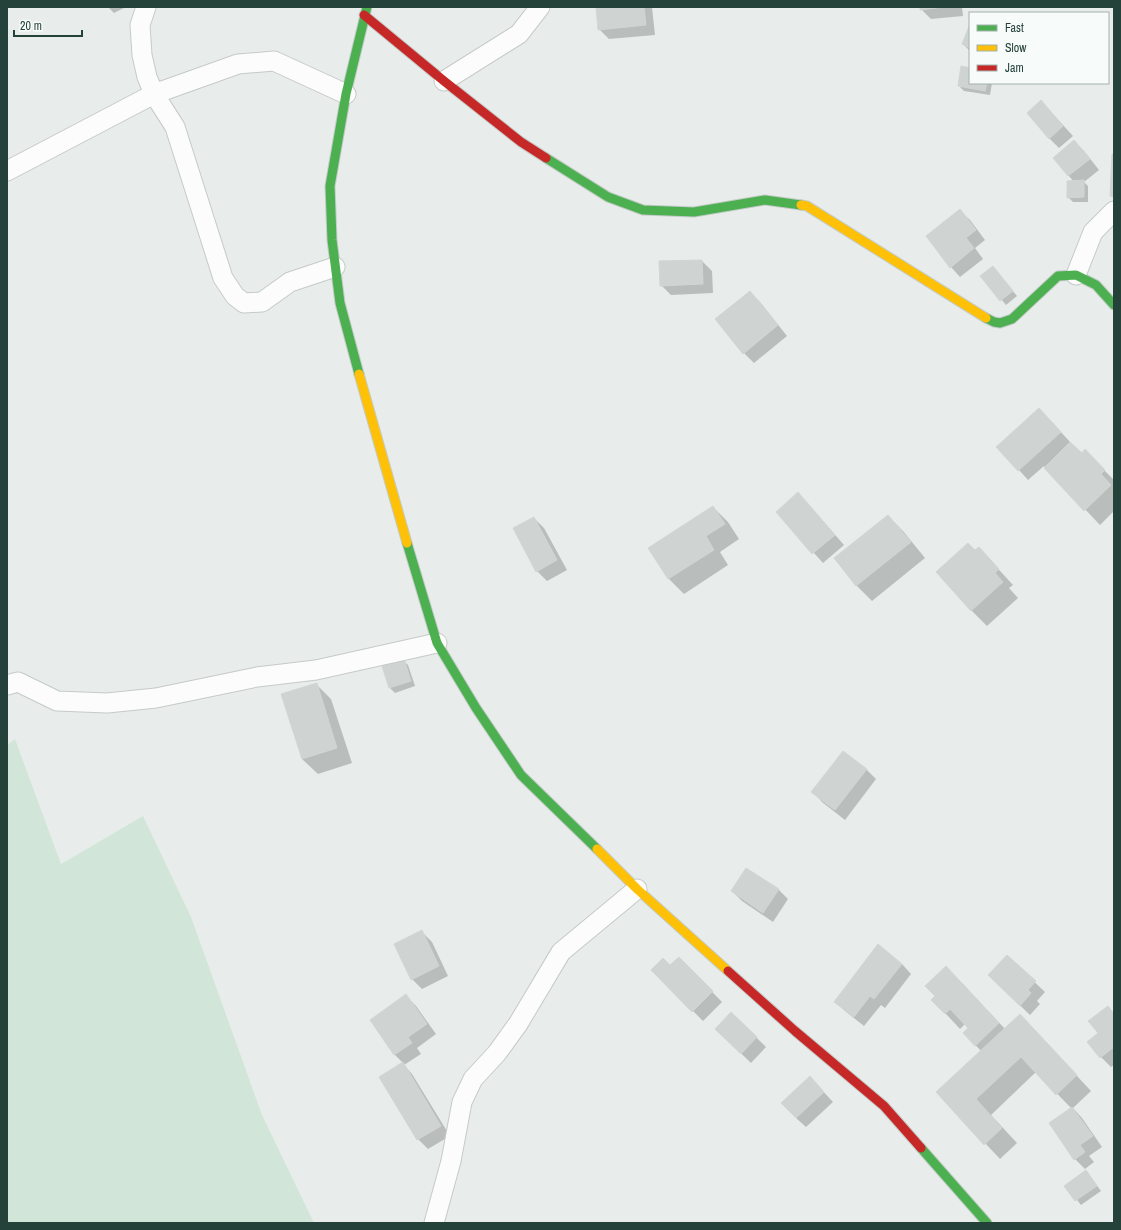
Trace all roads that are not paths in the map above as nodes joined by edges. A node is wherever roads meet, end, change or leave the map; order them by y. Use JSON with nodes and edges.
{"nodes":[{"id":1,"x":146,"y":7,"type":"edge"},
{"id":2,"x":540,"y":7,"type":"edge"},
{"id":3,"x":366,"y":11,"type":"edge"},
{"id":4,"x":444,"y":81,"type":"junction"},
{"id":5,"x":154,"y":94,"type":"junction"},
{"id":6,"x":346,"y":94,"type":"junction"},
{"id":7,"x":7,"y":171,"type":"edge"},
{"id":8,"x":1114,"y":211,"type":"edge"},
{"id":9,"x":335,"y":267,"type":"junction"},
{"id":10,"x":1076,"y":275,"type":"junction"},
{"id":11,"x":1114,"y":305,"type":"edge"},
{"id":12,"x":437,"y":644,"type":"junction"},
{"id":13,"x":7,"y":685,"type":"edge"},
{"id":14,"x":637,"y":889,"type":"junction"},
{"id":15,"x":434,"y":1223,"type":"edge"},
{"id":16,"x":987,"y":1223,"type":"edge"}],
"edges":[{"from":1,"to":5,"type":"street"},
{"from":2,"to":4,"type":"street"},
{"from":3,"to":4,"type":"main road"},
{"from":3,"to":6,"type":"main road"},
{"from":4,"to":10,"type":"main road"},
{"from":5,"to":6,"type":"street"},
{"from":5,"to":7,"type":"street"},
{"from":5,"to":9,"type":"street"},
{"from":6,"to":9,"type":"main road"},
{"from":8,"to":10,"type":"street"},
{"from":9,"to":12,"type":"main road"},
{"from":10,"to":11,"type":"main road"},
{"from":12,"to":13,"type":"street"},
{"from":12,"to":14,"type":"main road"},
{"from":14,"to":15,"type":"street"},
{"from":14,"to":16,"type":"main road"}]}
